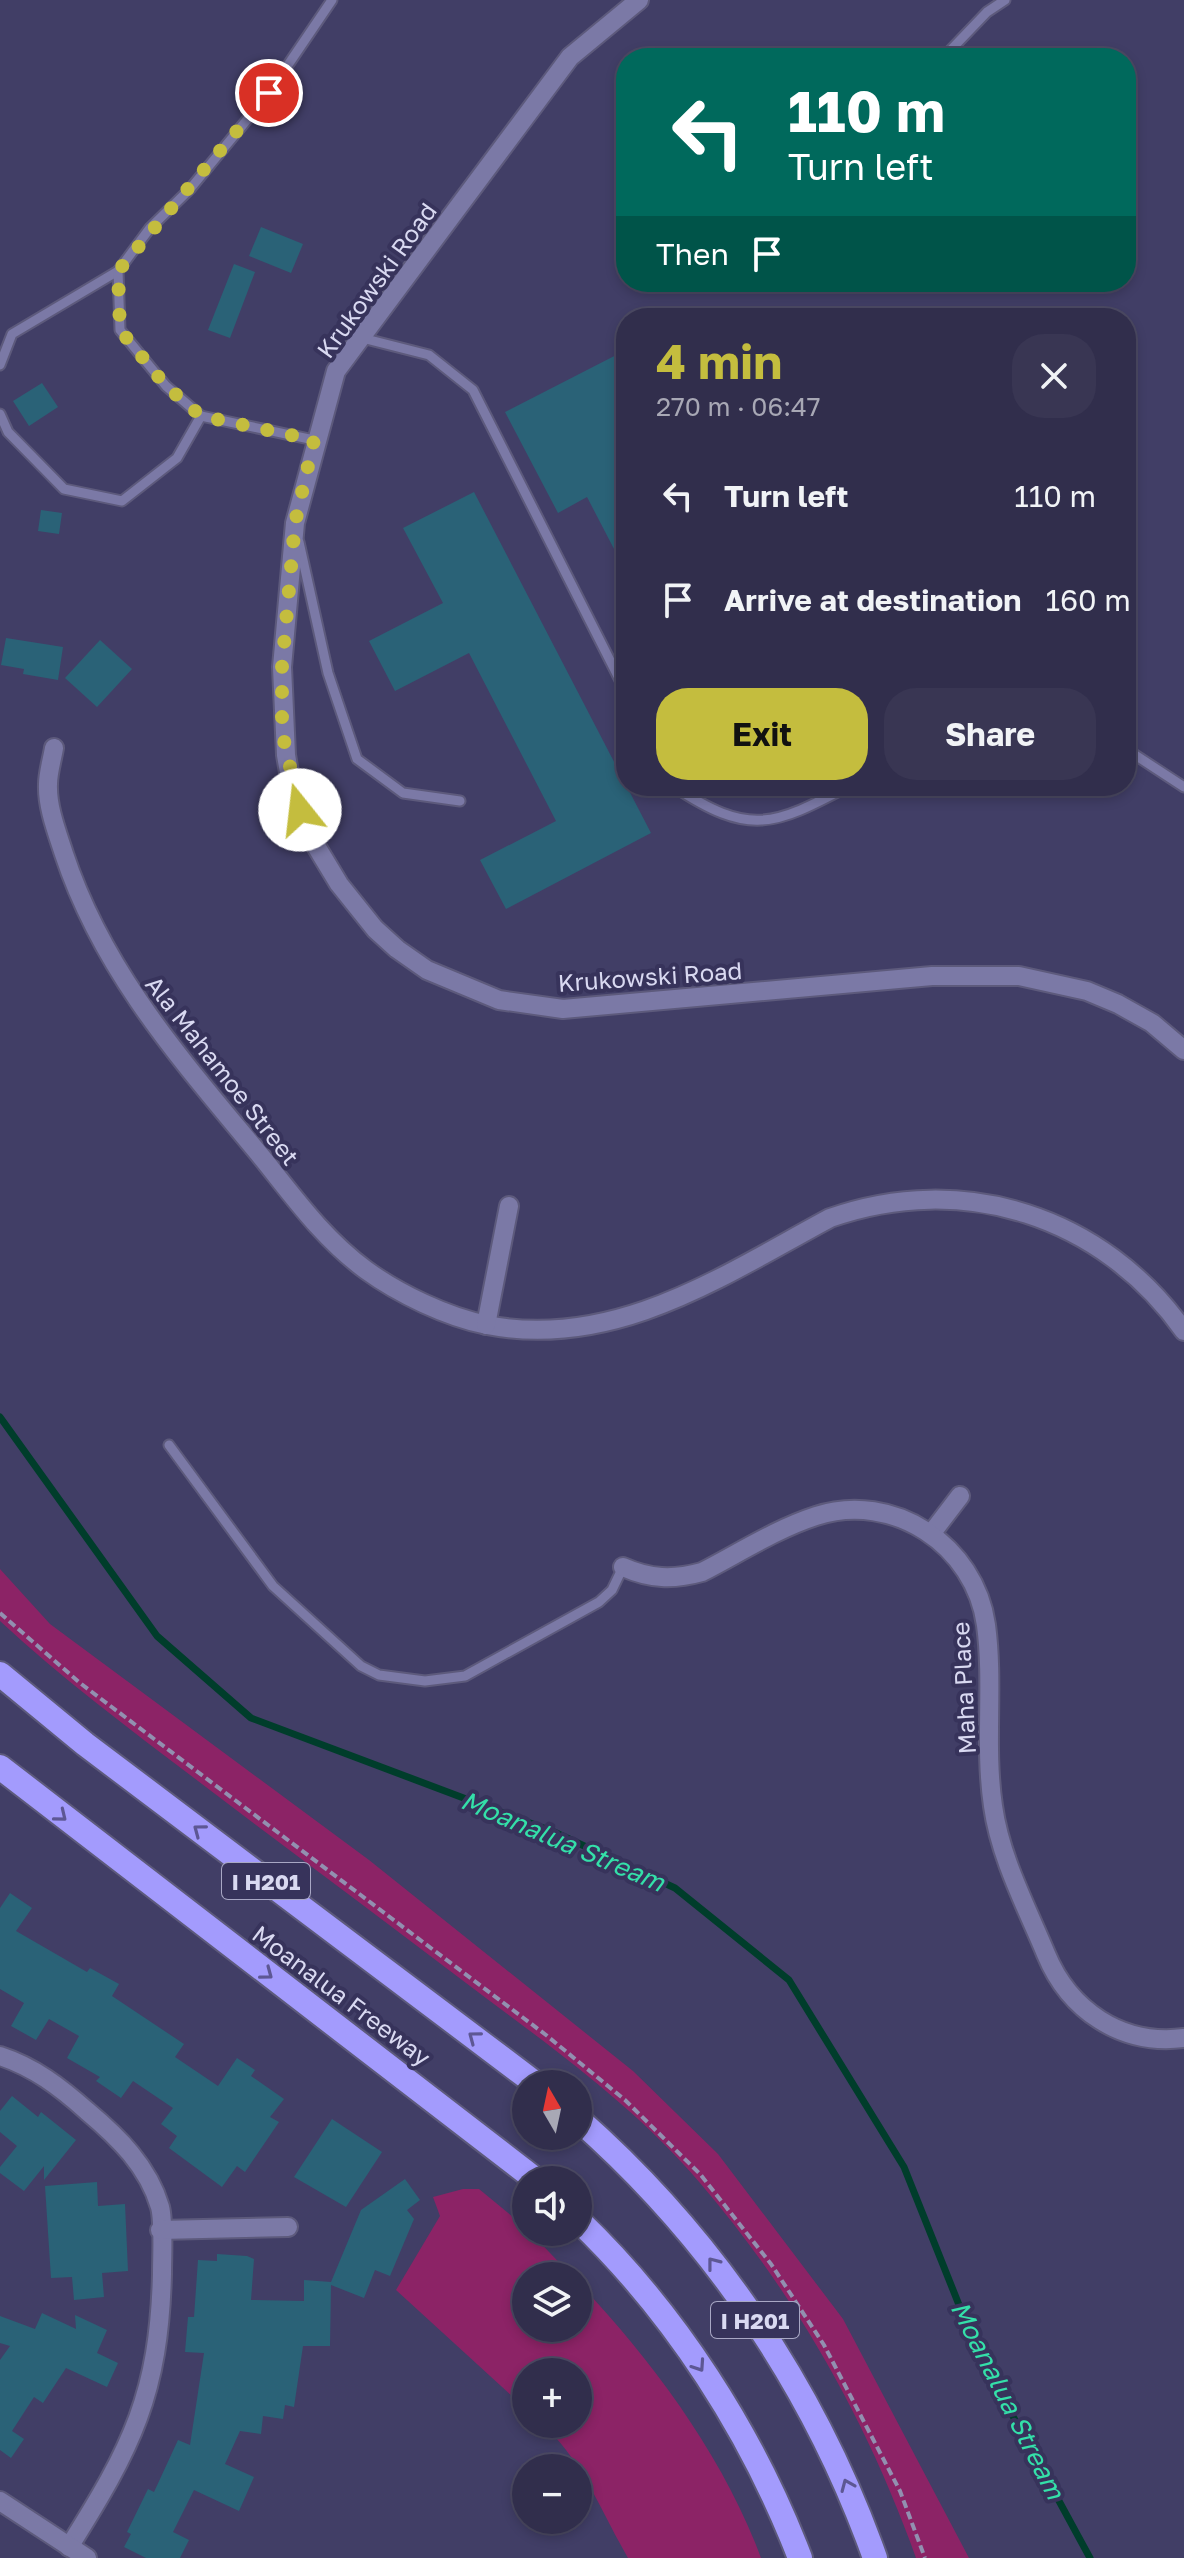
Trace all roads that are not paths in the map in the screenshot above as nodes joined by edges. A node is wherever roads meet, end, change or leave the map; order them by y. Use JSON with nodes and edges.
{"nodes":[{"id":1,"x":332,"y":0,"type":"edge"},
{"id":2,"x":639,"y":0,"type":"edge"},
{"id":3,"x":1005,"y":0,"type":"edge"},
{"id":4,"x":953,"y":48,"type":"edge"},
{"id":5,"x":118,"y":271,"type":"junction"},
{"id":6,"x":362,"y":338,"type":"junction"},
{"id":7,"x":0,"y":365,"type":"edge"},
{"id":8,"x":0,"y":414,"type":"edge"},
{"id":9,"x":201,"y":416,"type":"junction"},
{"id":10,"x":314,"y":440,"type":"junction"},
{"id":11,"x":295,"y":523,"type":"junction"},
{"id":12,"x":616,"y":672,"type":"edge"},
{"id":13,"x":54,"y":748,"type":"dead end"},
{"id":14,"x":1136,"y":756,"type":"edge"},
{"id":15,"x":1184,"y":787,"type":"edge"},
{"id":16,"x":690,"y":796,"type":"edge"},
{"id":17,"x":830,"y":796,"type":"edge"},
{"id":18,"x":460,"y":801,"type":"dead end"},
{"id":19,"x":1184,"y":1050,"type":"edge"},
{"id":20,"x":509,"y":1206,"type":"dead end"},
{"id":21,"x":486,"y":1325,"type":"junction"},
{"id":22,"x":1184,"y":1331,"type":"edge"},
{"id":23,"x":169,"y":1445,"type":"dead end"},
{"id":24,"x":960,"y":1496,"type":"dead end"},
{"id":25,"x":931,"y":1534,"type":"junction"},
{"id":26,"x":623,"y":1567,"type":"joint"},
{"id":27,"x":0,"y":1674,"type":"edge"},
{"id":28,"x":0,"y":1767,"type":"edge"},
{"id":29,"x":1184,"y":2038,"type":"edge"},
{"id":30,"x":0,"y":2056,"type":"edge"},
{"id":31,"x":517,"y":2070,"type":"edge"},
{"id":32,"x":592,"y":2133,"type":"edge"},
{"id":33,"x":518,"y":2166,"type":"edge"},
{"id":34,"x":288,"y":2227,"type":"dead end"},
{"id":35,"x":160,"y":2230,"type":"junction"},
{"id":36,"x":592,"y":2235,"type":"edge"},
{"id":37,"x":0,"y":2501,"type":"edge"},
{"id":38,"x":69,"y":2547,"type":"junction"},
{"id":39,"x":87,"y":2558,"type":"edge"},
{"id":40,"x":800,"y":2558,"type":"edge"},
{"id":41,"x":875,"y":2558,"type":"edge"}],
"edges":[{"from":1,"to":5,"type":"lane"},
{"from":2,"to":6,"type":"street","name":"Krukowski Road"},
{"from":3,"to":4,"type":"lane"},
{"from":5,"to":7,"type":"lane"},
{"from":5,"to":9,"type":"lane"},
{"from":6,"to":10,"type":"street","name":"Krukowski Road"},
{"from":6,"to":12,"type":"lane"},
{"from":8,"to":9,"type":"lane"},
{"from":9,"to":10,"type":"lane"},
{"from":10,"to":11,"type":"street","name":"Krukowski Road"},
{"from":11,"to":18,"type":"lane"},
{"from":11,"to":19,"type":"street","name":"Krukowski Road"},
{"from":13,"to":21,"type":"street","name":"Ala Mahamoe Street"},
{"from":14,"to":15,"type":"lane"},
{"from":16,"to":17,"type":"lane"},
{"from":20,"to":21,"type":"street"},
{"from":21,"to":22,"type":"street","name":"Ala Mahamoe Street"},
{"from":23,"to":26,"type":"lane"},
{"from":24,"to":25,"type":"street"},
{"from":25,"to":26,"type":"street","name":"Maha Place"},
{"from":25,"to":29,"type":"street","name":"Maha Place"},
{"from":31,"to":27,"type":"highway","name":"Moanalua Freeway","number":"I H201","one_way":true},
{"from":28,"to":33,"type":"highway","name":"Moanalua Freeway","number":"I H201","one_way":true},
{"from":30,"to":35,"type":"street"},
{"from":41,"to":32,"type":"highway","number":"I H201","one_way":true},
{"from":34,"to":35,"type":"street"},
{"from":35,"to":38,"type":"street"},
{"from":36,"to":40,"type":"highway","number":"I H201","one_way":true},
{"from":37,"to":38,"type":"street"},
{"from":38,"to":39,"type":"street"}]}
